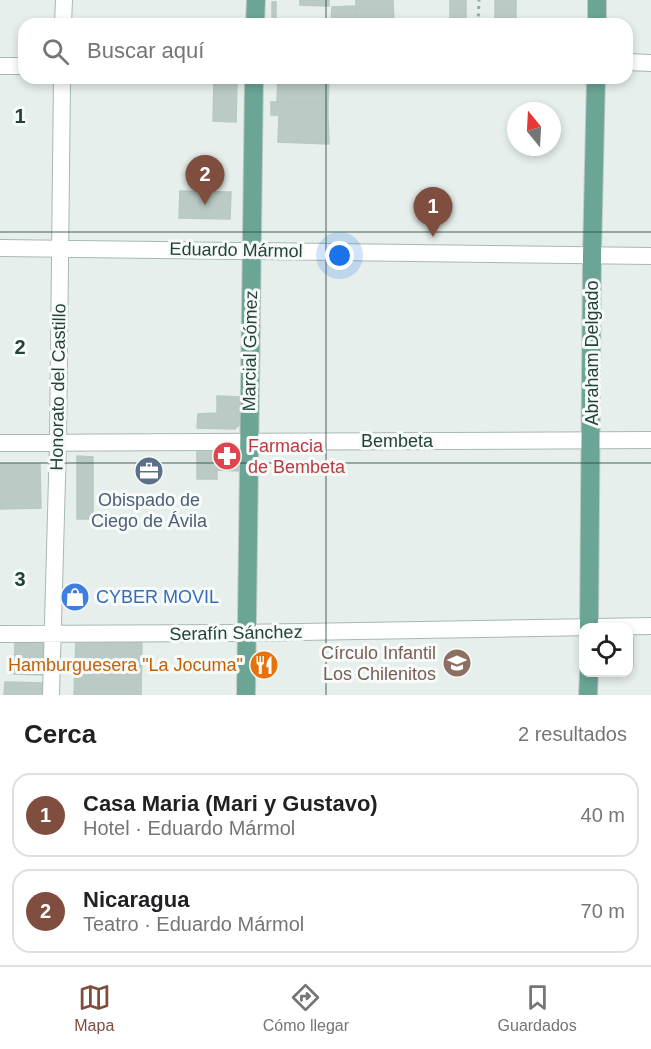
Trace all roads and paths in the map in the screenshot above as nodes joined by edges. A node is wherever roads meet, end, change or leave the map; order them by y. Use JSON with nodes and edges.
{"nodes":[{"id":1,"x":64,"y":0,"type":"edge"},
{"id":2,"x":256,"y":0,"type":"edge"},
{"id":3,"x":479,"y":0,"type":"edge"},
{"id":4,"x":597,"y":0,"type":"edge"},
{"id":5,"x":63,"y":18,"type":"edge"},
{"id":6,"x":255,"y":18,"type":"edge"},
{"id":7,"x":478,"y":18,"type":"edge"},
{"id":8,"x":597,"y":18,"type":"edge"},
{"id":9,"x":633,"y":62,"type":"edge"},
{"id":10,"x":651,"y":63,"type":"edge"},
{"id":11,"x":0,"y":66,"type":"edge"},
{"id":12,"x":18,"y":66,"type":"edge"},
{"id":13,"x":62,"y":84,"type":"edge"},
{"id":14,"x":254,"y":84,"type":"edge"},
{"id":15,"x":596,"y":84,"type":"edge"},
{"id":16,"x":0,"y":248,"type":"edge"},
{"id":17,"x":60,"y":248,"type":"junction"},
{"id":18,"x":252,"y":250,"type":"junction"},
{"id":19,"x":592,"y":255,"type":"junction"},
{"id":20,"x":651,"y":256,"type":"edge"},
{"id":21,"x":591,"y":440,"type":"junction"},
{"id":22,"x":651,"y":440,"type":"edge"},
{"id":23,"x":58,"y":442,"type":"junction"},
{"id":24,"x":249,"y":442,"type":"junction"},
{"id":25,"x":0,"y":443,"type":"edge"},
{"id":26,"x":589,"y":623,"type":"edge"},
{"id":27,"x":633,"y":626,"type":"edge"},
{"id":28,"x":651,"y":626,"type":"edge"},
{"id":29,"x":579,"y":627,"type":"edge"},
{"id":30,"x":246,"y":633,"type":"junction"},
{"id":31,"x":0,"y":634,"type":"edge"},
{"id":32,"x":51,"y":634,"type":"junction"},
{"id":33,"x":589,"y":677,"type":"edge"},
{"id":34,"x":51,"y":695,"type":"edge"},
{"id":35,"x":246,"y":695,"type":"edge"},
{"id":36,"x":588,"y":695,"type":"edge"}],
"edges":[{"from":1,"to":5,"type":"street"},
{"from":2,"to":6,"type":"main road"},
{"from":3,"to":7,"type":"path"},
{"from":4,"to":8,"type":"main road"},
{"from":9,"to":10,"type":"street"},
{"from":11,"to":12,"type":"street"},
{"from":13,"to":17,"type":"street","name":"Honorato del Castillo"},
{"from":14,"to":18,"type":"main road","name":"Marcial Gómez"},
{"from":15,"to":19,"type":"main road","name":"Abraham Delgado"},
{"from":16,"to":17,"type":"street","name":"Eduardo Mármol"},
{"from":17,"to":18,"type":"street","name":"Eduardo Mármol"},
{"from":17,"to":23,"type":"street","name":"Honorato del Castillo"},
{"from":18,"to":19,"type":"street","name":"Eduardo Mármol"},
{"from":18,"to":24,"type":"main road","name":"Marcial Gómez"},
{"from":19,"to":20,"type":"street","name":"Eduardo Mármol"},
{"from":19,"to":21,"type":"main road","name":"Abraham Delgado"},
{"from":21,"to":22,"type":"street","name":"Bembeta"},
{"from":21,"to":24,"type":"street","name":"Bembeta"},
{"from":21,"to":26,"type":"main road","name":"Abraham Delgado"},
{"from":23,"to":24,"type":"street","name":"Bembeta"},
{"from":23,"to":25,"type":"street","name":"Bembeta"},
{"from":23,"to":32,"type":"street","name":"Honorato del Castillo"},
{"from":24,"to":30,"type":"main road","name":"Marcial Gómez"},
{"from":27,"to":28,"type":"street","name":"Serafín Sánchez"},
{"from":29,"to":30,"type":"street","name":"Serafín Sánchez"},
{"from":30,"to":32,"type":"street","name":"Serafín Sánchez"},
{"from":30,"to":35,"type":"main road","name":"Marcial Gómez"},
{"from":31,"to":32,"type":"street","name":"Serafín Sánchez"},
{"from":32,"to":34,"type":"street","name":"Honorato del Castillo"},
{"from":33,"to":36,"type":"main road"}]}
